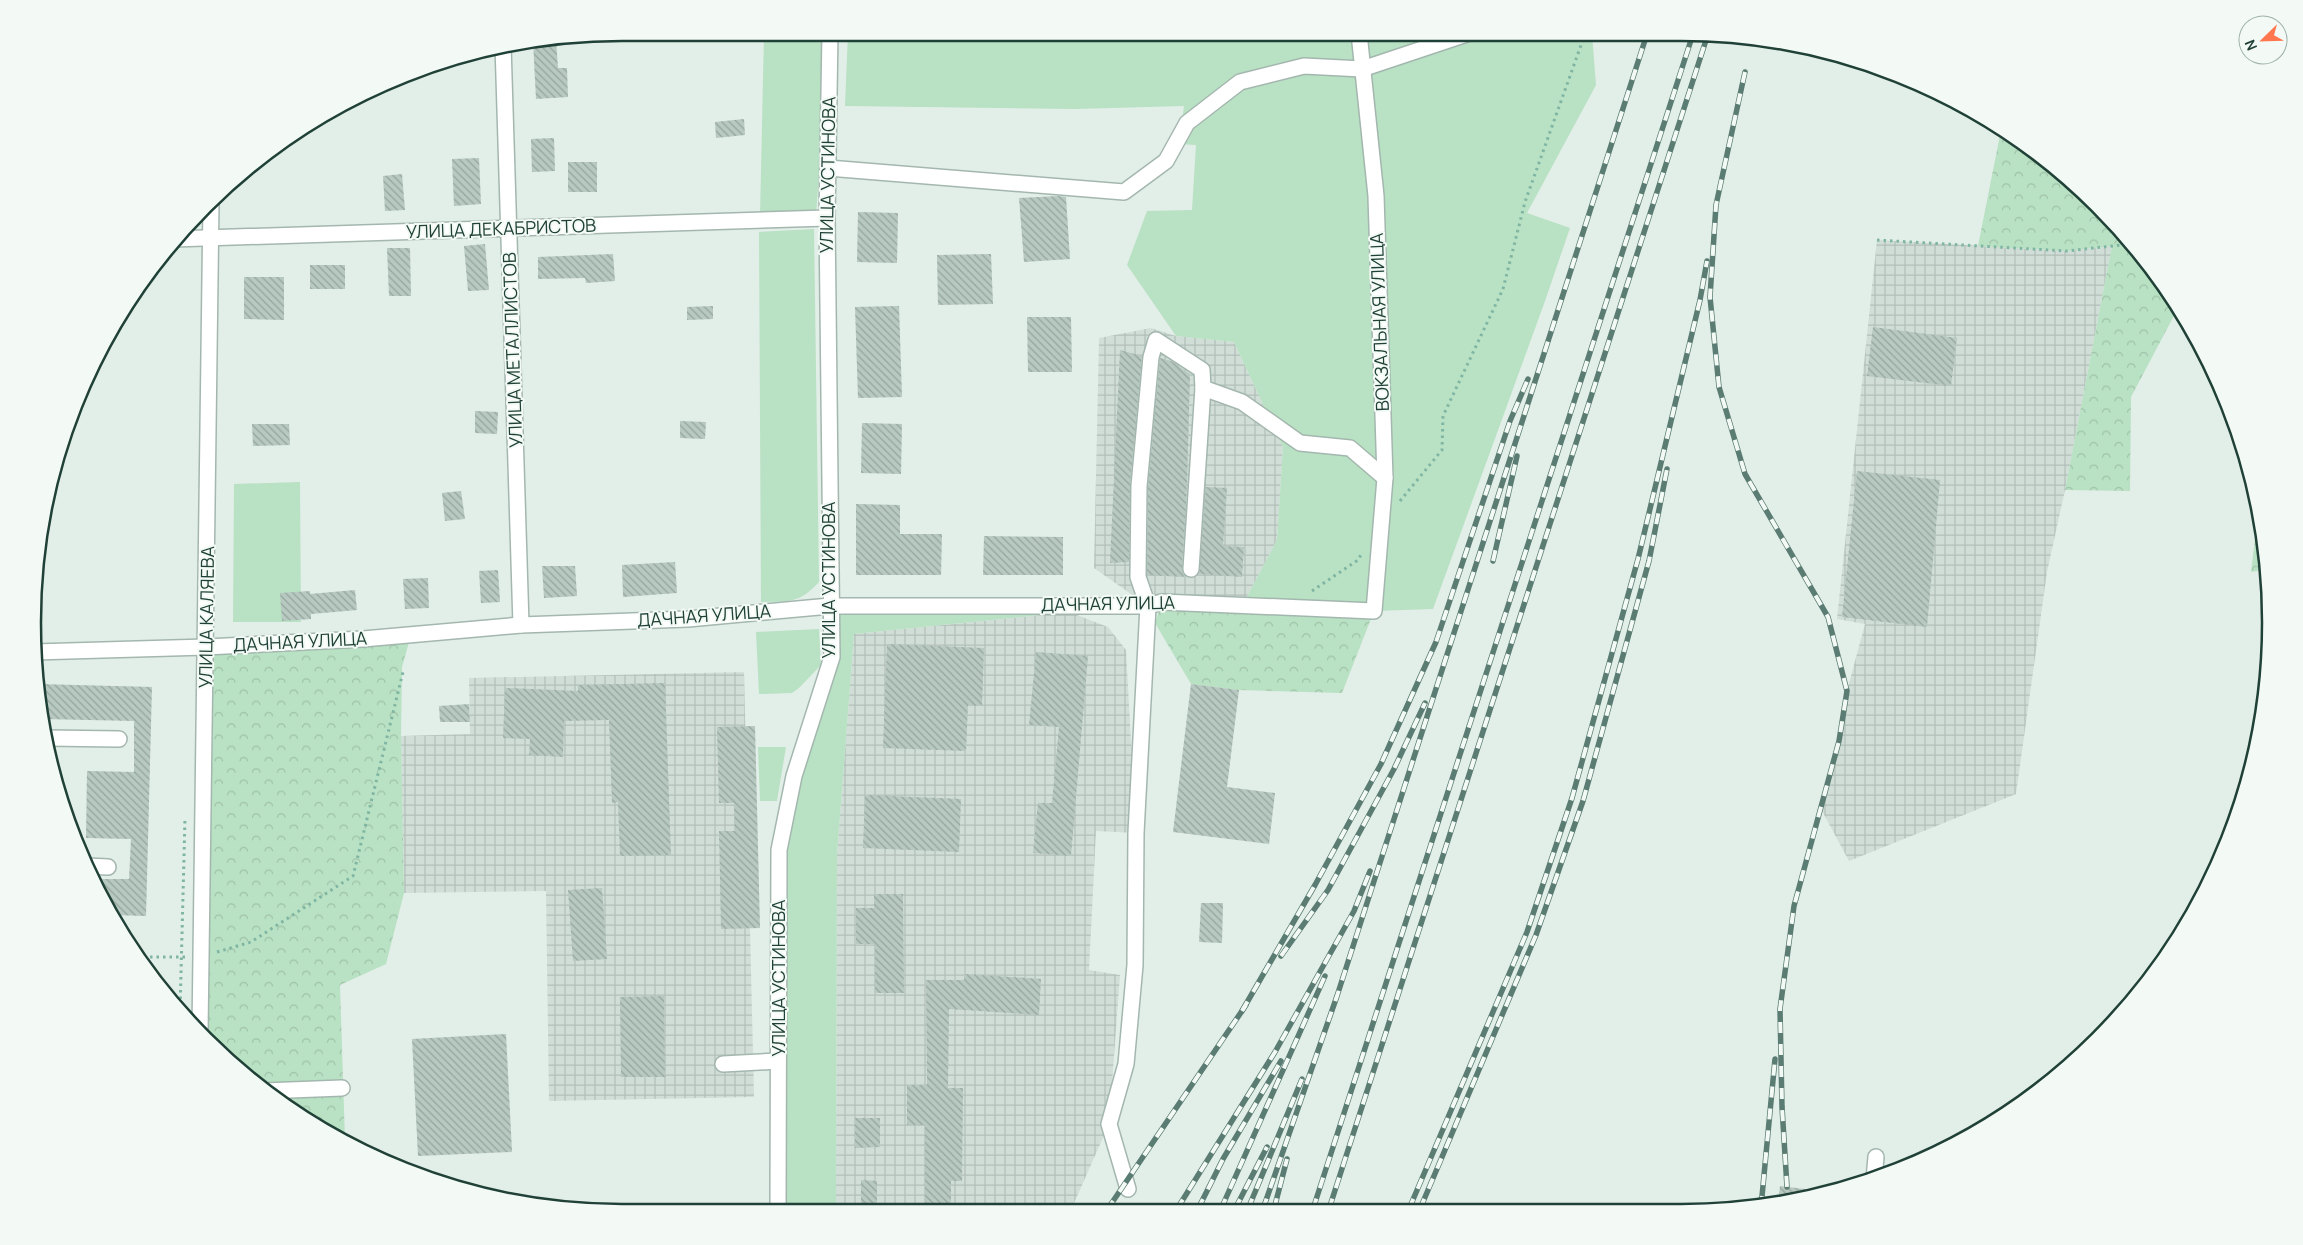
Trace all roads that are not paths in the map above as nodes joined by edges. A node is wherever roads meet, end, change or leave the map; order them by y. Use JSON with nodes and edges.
{"nodes":[{"id":1,"x":830,"y":41,"type":"edge"},
{"id":2,"x":1359,"y":41,"type":"edge"},
{"id":3,"x":1448,"y":41,"type":"edge"},
{"id":4,"x":503,"y":53,"type":"edge"},
{"id":5,"x":1362,"y":69,"type":"junction"},
{"id":6,"x":828,"y":168,"type":"junction"},
{"id":7,"x":212,"y":210,"type":"edge"},
{"id":8,"x":827,"y":218,"type":"junction"},
{"id":9,"x":509,"y":228,"type":"junction"},
{"id":10,"x":212,"y":237,"type":"junction"},
{"id":11,"x":186,"y":238,"type":"edge"},
{"id":12,"x":1202,"y":388,"type":"junction"},
{"id":13,"x":1385,"y":478,"type":"junction"},
{"id":14,"x":1191,"y":568,"type":"dead end"},
{"id":15,"x":830,"y":606,"type":"junction"},
{"id":16,"x":1148,"y":606,"type":"junction"},
{"id":17,"x":1374,"y":611,"type":"joint"},
{"id":18,"x":521,"y":625,"type":"junction"},
{"id":19,"x":206,"y":648,"type":"junction"},
{"id":20,"x":42,"y":652,"type":"edge"},
{"id":21,"x":53,"y":738,"type":"edge"},
{"id":22,"x":119,"y":739,"type":"dead end"},
{"id":23,"x":95,"y":866,"type":"edge"},
{"id":24,"x":108,"y":867,"type":"dead end"},
{"id":25,"x":200,"y":1022,"type":"edge"},
{"id":26,"x":778,"y":1061,"type":"junction"},
{"id":27,"x":723,"y":1064,"type":"dead end"},
{"id":28,"x":342,"y":1088,"type":"dead end"},
{"id":29,"x":278,"y":1090,"type":"edge"},
{"id":30,"x":1876,"y":1157,"type":"dead end"},
{"id":31,"x":1875,"y":1170,"type":"edge"},
{"id":32,"x":1128,"y":1189,"type":"dead end"},
{"id":33,"x":778,"y":1204,"type":"edge"}],
"edges":[{"from":1,"to":6,"type":"street","name":"УЛИЦА УСТИНОВА"},
{"from":2,"to":5,"type":"street","name":"ВОКЗАЛЬНАЯ УЛИЦА"},
{"from":3,"to":5,"type":"street"},
{"from":4,"to":9,"type":"street","name":"УЛИЦА МЕТАЛЛИСТОВ"},
{"from":5,"to":6,"type":"street"},
{"from":5,"to":13,"type":"street","name":"ВОКЗАЛЬНАЯ УЛИЦА"},
{"from":6,"to":8,"type":"street","name":"УЛИЦА УСТИНОВА"},
{"from":7,"to":10,"type":"street","name":"УЛИЦА КАЛЯЕВА"},
{"from":8,"to":9,"type":"street","name":"УЛИЦА ДЕКАБРИСТОВ"},
{"from":8,"to":15,"type":"street","name":"УЛИЦА УСТИНОВА"},
{"from":9,"to":10,"type":"street","name":"УЛИЦА ДЕКАБРИСТОВ"},
{"from":9,"to":18,"type":"street","name":"УЛИЦА МЕТАЛЛИСТОВ"},
{"from":10,"to":11,"type":"street","name":"УЛИЦА ДЕКАБРИСТОВ"},
{"from":10,"to":19,"type":"street","name":"УЛИЦА КАЛЯЕВА"},
{"from":12,"to":13,"type":"street"},
{"from":12,"to":14,"type":"street"},
{"from":12,"to":16,"type":"street"},
{"from":13,"to":17,"type":"street","name":"ВОКЗАЛЬНАЯ УЛИЦА"},
{"from":15,"to":16,"type":"street","name":"ДАЧНАЯ УЛИЦА"},
{"from":15,"to":18,"type":"street","name":"ДАЧНАЯ УЛИЦА"},
{"from":15,"to":26,"type":"street","name":"УЛИЦА УСТИНОВА"},
{"from":16,"to":17,"type":"street","name":"ДАЧНАЯ УЛИЦА"},
{"from":16,"to":32,"type":"street"},
{"from":18,"to":19,"type":"street","name":"ДАЧНАЯ УЛИЦА"},
{"from":19,"to":20,"type":"street","name":"ДАЧНАЯ УЛИЦА"},
{"from":19,"to":25,"type":"street","name":"УЛИЦА КАЛЯЕВА"},
{"from":21,"to":22,"type":"street"},
{"from":23,"to":24,"type":"street"},
{"from":26,"to":27,"type":"street"},
{"from":26,"to":33,"type":"street","name":"УЛИЦА УСТИНОВА"},
{"from":28,"to":29,"type":"street"},
{"from":30,"to":31,"type":"street"}]}
